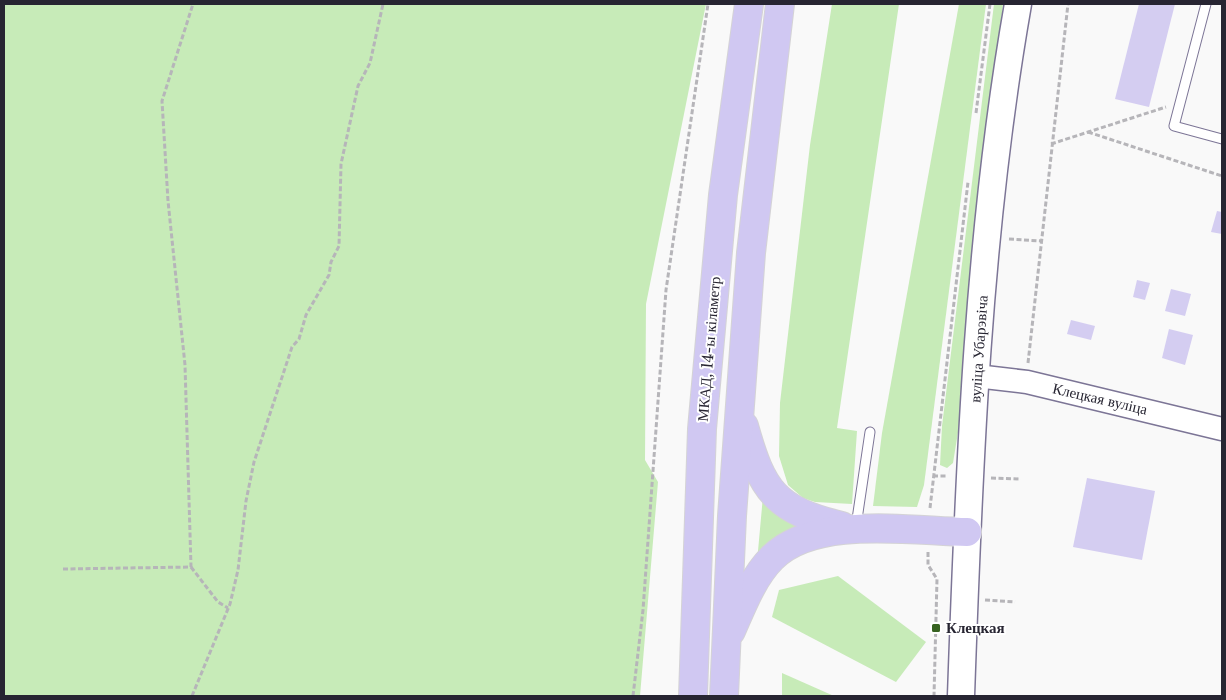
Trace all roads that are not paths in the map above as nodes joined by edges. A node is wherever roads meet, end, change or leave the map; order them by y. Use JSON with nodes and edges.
{"nodes":[{"id":1,"x":749,"y":4,"type":"edge"},
{"id":2,"x":780,"y":4,"type":"edge"},
{"id":3,"x":1018,"y":4,"type":"edge"},
{"id":4,"x":1206,"y":4,"type":"edge"},
{"id":5,"x":1222,"y":139,"type":"edge"},
{"id":6,"x":976,"y":376,"type":"junction"},
{"id":7,"x":739,"y":408,"type":"junction"},
{"id":8,"x":1222,"y":429,"type":"edge"},
{"id":9,"x":870,"y":432,"type":"dead end"},
{"id":10,"x":856,"y":529,"type":"junction"},
{"id":11,"x":967,"y":532,"type":"junction"},
{"id":12,"x":726,"y":641,"type":"junction"},
{"id":13,"x":693,"y":696,"type":"edge"},
{"id":14,"x":724,"y":696,"type":"edge"},
{"id":15,"x":961,"y":696,"type":"edge"}],
"edges":[{"from":1,"to":13,"type":"highway","name":"МКАД, 14-ы кіламетр"},
{"from":2,"to":7,"type":"highway"},
{"from":3,"to":6,"type":"main road","name":"вуліца Убарэвіча"},
{"from":4,"to":5,"type":"lane"},
{"from":6,"to":8,"type":"street","name":"Клецкая вуліца"},
{"from":6,"to":11,"type":"main road","name":"вуліца Убарэвіча"},
{"from":7,"to":10,"type":"highway"},
{"from":7,"to":12,"type":"highway"},
{"from":9,"to":10,"type":"lane"},
{"from":10,"to":11,"type":"highway"},
{"from":10,"to":12,"type":"highway"},
{"from":11,"to":15,"type":"main road","name":"вуліца Убарэвіча"},
{"from":12,"to":14,"type":"highway"}]}
